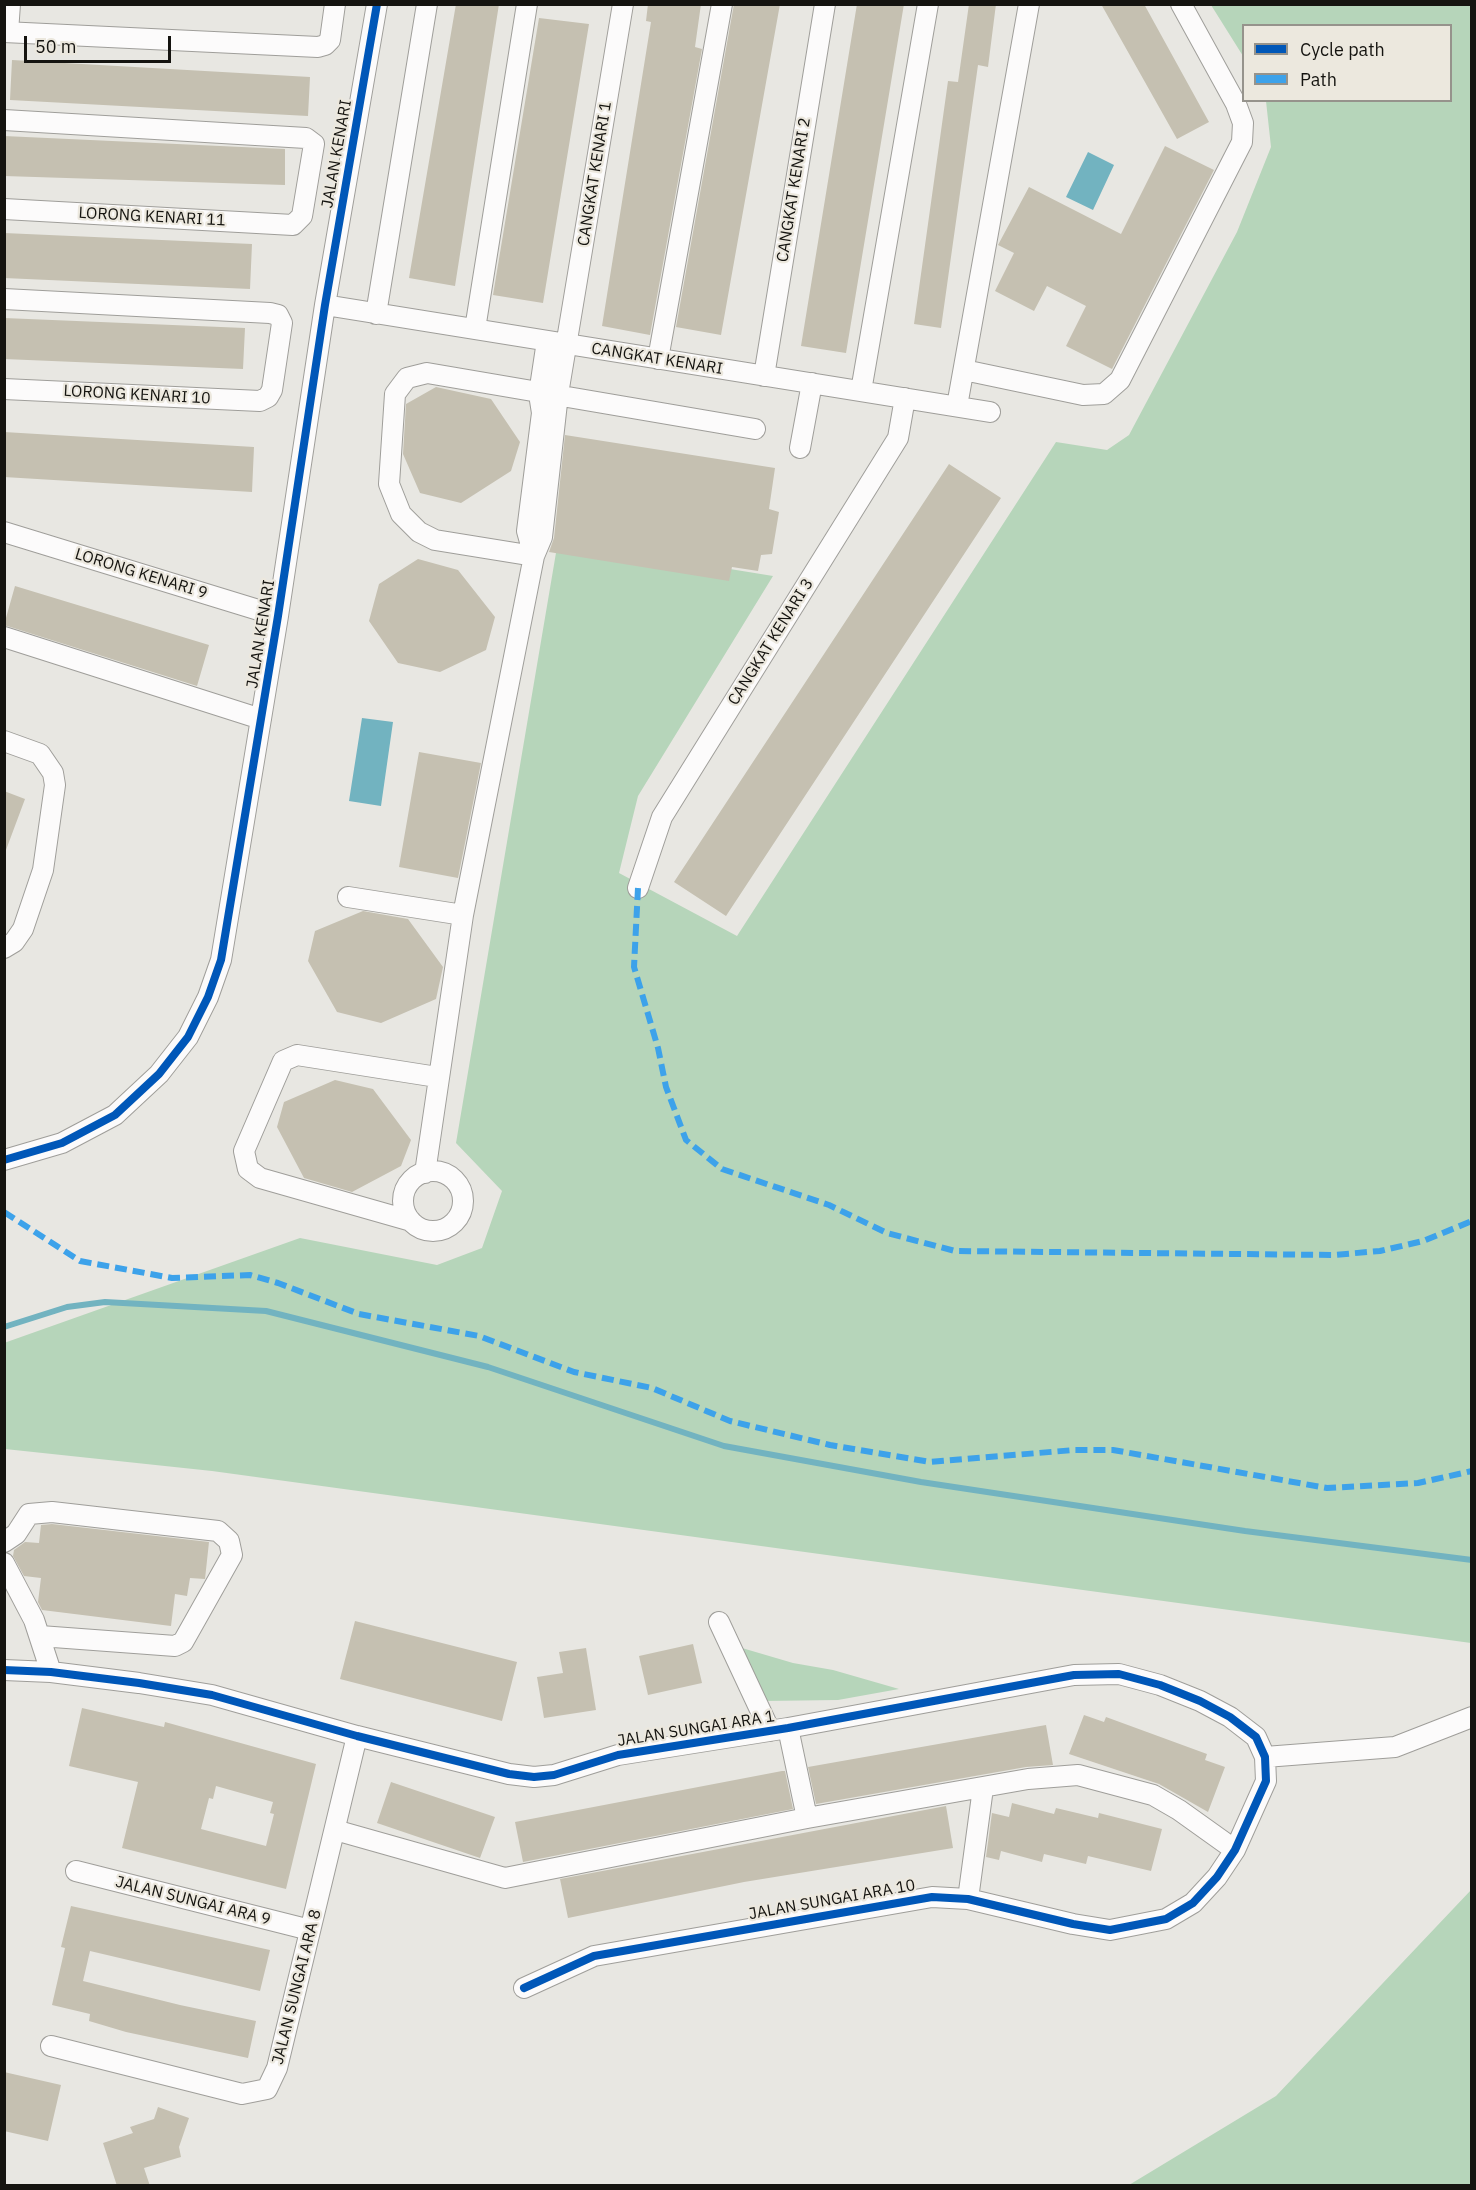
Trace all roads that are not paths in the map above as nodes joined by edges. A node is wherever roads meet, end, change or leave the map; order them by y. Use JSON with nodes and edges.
{"nodes":[{"id":1,"x":10,"y":4,"type":"edge"},
{"id":2,"x":335,"y":4,"type":"edge"},
{"id":3,"x":377,"y":4,"type":"edge"},
{"id":4,"x":427,"y":4,"type":"edge"},
{"id":5,"x":527,"y":4,"type":"edge"},
{"id":6,"x":623,"y":4,"type":"edge"},
{"id":7,"x":722,"y":4,"type":"edge"},
{"id":8,"x":825,"y":4,"type":"edge"},
{"id":9,"x":928,"y":4,"type":"edge"},
{"id":10,"x":1029,"y":4,"type":"edge"},
{"id":11,"x":1181,"y":4,"type":"edge"},
{"id":12,"x":6,"y":32,"type":"edge"},
{"id":13,"x":4,"y":120,"type":"edge"},
{"id":14,"x":4,"y":209,"type":"edge"},
{"id":15,"x":4,"y":299,"type":"edge"},
{"id":16,"x":325,"y":305,"type":"junction"},
{"id":17,"x":376,"y":314,"type":"junction"},
{"id":18,"x":475,"y":329,"type":"junction"},
{"id":19,"x":547,"y":341,"type":"junction"},
{"id":20,"x":568,"y":344,"type":"junction"},
{"id":21,"x":658,"y":359,"type":"junction"},
{"id":22,"x":764,"y":376,"type":"junction"},
{"id":23,"x":812,"y":383,"type":"junction"},
{"id":24,"x":4,"y":388,"type":"edge"},
{"id":25,"x":961,"y":388,"type":"junction"},
{"id":26,"x":861,"y":391,"type":"junction"},
{"id":27,"x":549,"y":393,"type":"junction"},
{"id":28,"x":905,"y":398,"type":"junction"},
{"id":29,"x":990,"y":412,"type":"dead end"},
{"id":30,"x":755,"y":429,"type":"dead end"},
{"id":31,"x":800,"y":448,"type":"dead end"},
{"id":32,"x":4,"y":532,"type":"edge"},
{"id":33,"x":534,"y":556,"type":"junction"},
{"id":34,"x":278,"y":616,"type":"junction"},
{"id":35,"x":4,"y":638,"type":"edge"},
{"id":36,"x":261,"y":719,"type":"junction"},
{"id":37,"x":4,"y":741,"type":"edge"},
{"id":38,"x":638,"y":888,"type":"dead end"},
{"id":39,"x":348,"y":897,"type":"dead end"},
{"id":40,"x":463,"y":915,"type":"junction"},
{"id":41,"x":4,"y":948,"type":"edge"},
{"id":42,"x":437,"y":1077,"type":"junction"},
{"id":43,"x":4,"y":1160,"type":"edge"},
{"id":44,"x":425,"y":1173,"type":"junction"},
{"id":45,"x":411,"y":1221,"type":"junction"},
{"id":46,"x":4,"y":1542,"type":"edge"},
{"id":47,"x":4,"y":1563,"type":"edge"},
{"id":48,"x":719,"y":1623,"type":"dead end"},
{"id":49,"x":40,"y":1636,"type":"junction"},
{"id":50,"x":4,"y":1670,"type":"edge"},
{"id":51,"x":51,"y":1672,"type":"junction"},
{"id":52,"x":1472,"y":1717,"type":"edge"},
{"id":53,"x":779,"y":1730,"type":"junction"},
{"id":54,"x":357,"y":1736,"type":"junction"},
{"id":55,"x":1265,"y":1757,"type":"junction"},
{"id":56,"x":983,"y":1788,"type":"junction"},
{"id":57,"x":807,"y":1818,"type":"junction"},
{"id":58,"x":334,"y":1830,"type":"junction"},
{"id":59,"x":1236,"y":1850,"type":"junction"},
{"id":60,"x":76,"y":1871,"type":"dead end"},
{"id":61,"x":968,"y":1899,"type":"junction"},
{"id":62,"x":310,"y":1930,"type":"junction"},
{"id":63,"x":524,"y":1988,"type":"dead end"},
{"id":64,"x":51,"y":2046,"type":"dead end"}],
"edges":[{"from":1,"to":12,"type":"street"},
{"from":2,"to":12,"type":"street"},
{"from":3,"to":16,"type":"street","name":"JALAN KENARI"},
{"from":4,"to":17,"type":"street"},
{"from":5,"to":18,"type":"street"},
{"from":6,"to":20,"type":"street","name":"CANGKAT KENARI 1"},
{"from":7,"to":21,"type":"street"},
{"from":8,"to":22,"type":"street","name":"CANGKAT KENARI 2"},
{"from":9,"to":26,"type":"street"},
{"from":10,"to":25,"type":"street"},
{"from":11,"to":25,"type":"street"},
{"from":13,"to":14,"type":"street","name":"LORONG KENARI 11"},
{"from":15,"to":24,"type":"street","name":"LORONG KENARI 10"},
{"from":16,"to":17,"type":"street","name":"CANGKAT KENARI"},
{"from":16,"to":34,"type":"street","name":"JALAN KENARI"},
{"from":17,"to":18,"type":"street","name":"CANGKAT KENARI"},
{"from":18,"to":19,"type":"street","name":"CANGKAT KENARI"},
{"from":19,"to":20,"type":"street","name":"CANGKAT KENARI"},
{"from":19,"to":27,"type":"street"},
{"from":20,"to":21,"type":"street","name":"CANGKAT KENARI"},
{"from":20,"to":27,"type":"street","name":"CANGKAT KENARI 1"},
{"from":21,"to":22,"type":"street","name":"CANGKAT KENARI"},
{"from":22,"to":23,"type":"street","name":"CANGKAT KENARI"},
{"from":23,"to":26,"type":"street","name":"CANGKAT KENARI"},
{"from":23,"to":31,"type":"street"},
{"from":25,"to":28,"type":"street","name":"CANGKAT KENARI"},
{"from":25,"to":29,"type":"street","name":"CANGKAT KENARI"},
{"from":26,"to":28,"type":"street","name":"CANGKAT KENARI"},
{"from":27,"to":30,"type":"street"},
{"from":27,"to":33,"type":"street"},
{"from":27,"to":33,"type":"street"},
{"from":28,"to":38,"type":"street","name":"CANGKAT KENARI 3"},
{"from":32,"to":34,"type":"street","name":"LORONG KENARI 9"},
{"from":33,"to":40,"type":"street"},
{"from":34,"to":36,"type":"street","name":"JALAN KENARI"},
{"from":35,"to":36,"type":"street"},
{"from":36,"to":43,"type":"street","name":"JALAN KENARI"},
{"from":37,"to":41,"type":"street"},
{"from":39,"to":40,"type":"street"},
{"from":40,"to":42,"type":"street"},
{"from":42,"to":44,"type":"street"},
{"from":42,"to":45,"type":"street"},
{"from":44,"to":45,"type":"street"},
{"from":44,"to":45,"type":"street"},
{"from":46,"to":49,"type":"street"},
{"from":47,"to":49,"type":"street"},
{"from":48,"to":53,"type":"street"},
{"from":49,"to":51,"type":"street"},
{"from":50,"to":51,"type":"street","name":"JALAN SUNGAI ARA 1"},
{"from":51,"to":54,"type":"street","name":"JALAN SUNGAI ARA 1"},
{"from":52,"to":55,"type":"street"},
{"from":53,"to":54,"type":"street","name":"JALAN SUNGAI ARA 1"},
{"from":53,"to":55,"type":"street","name":"JALAN SUNGAI ARA 1"},
{"from":53,"to":57,"type":"street"},
{"from":54,"to":58,"type":"street","name":"JALAN SUNGAI ARA 8"},
{"from":55,"to":59,"type":"street","name":"JALAN SUNGAI ARA 10"},
{"from":56,"to":57,"type":"street"},
{"from":56,"to":59,"type":"street"},
{"from":56,"to":61,"type":"street"},
{"from":57,"to":58,"type":"street"},
{"from":58,"to":62,"type":"street","name":"JALAN SUNGAI ARA 8"},
{"from":59,"to":61,"type":"street","name":"JALAN SUNGAI ARA 10"},
{"from":60,"to":62,"type":"street","name":"JALAN SUNGAI ARA 9"},
{"from":61,"to":63,"type":"street","name":"JALAN SUNGAI ARA 10"},
{"from":62,"to":64,"type":"street","name":"JALAN SUNGAI ARA 8"}]}
